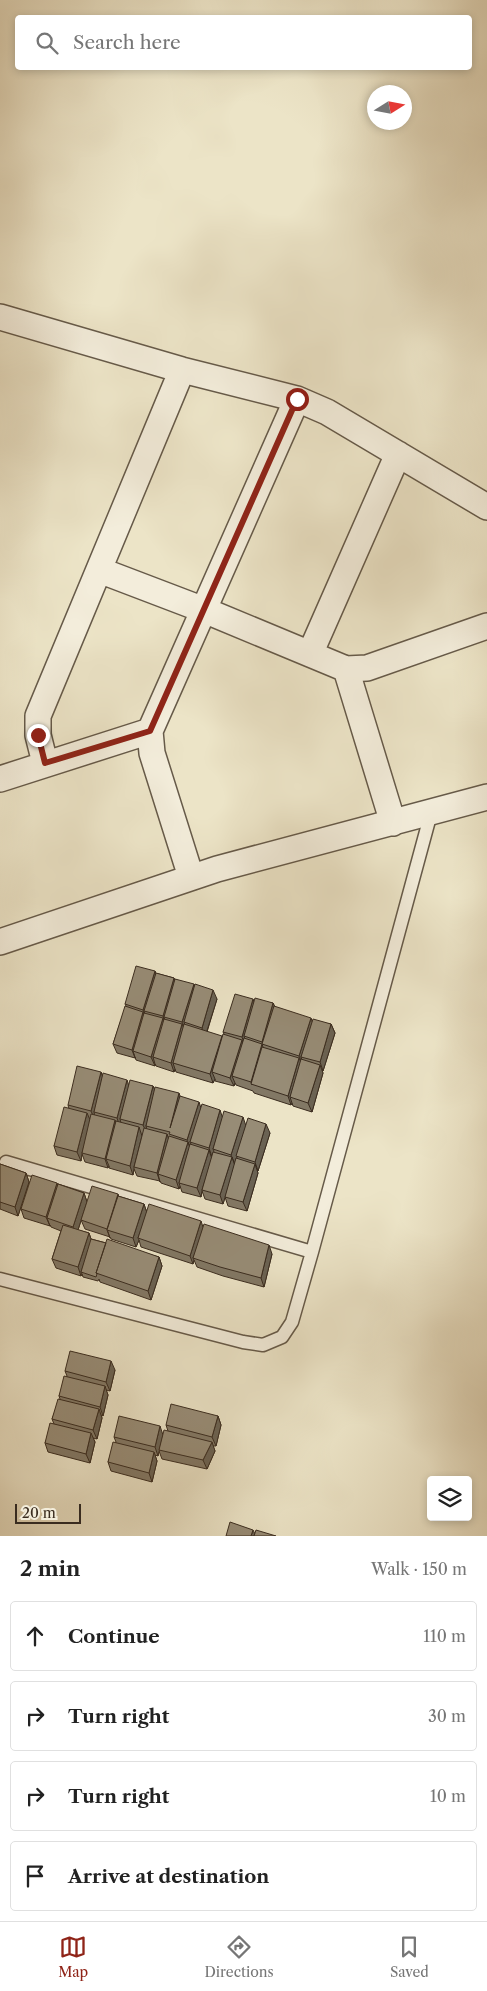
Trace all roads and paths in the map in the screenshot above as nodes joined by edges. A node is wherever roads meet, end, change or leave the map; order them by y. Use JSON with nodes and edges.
{"nodes":[{"id":1,"x":0,"y":317,"type":"edge"},
{"id":2,"x":182,"y":370,"type":"junction"},
{"id":3,"x":297,"y":399,"type":"junction"},
{"id":4,"x":398,"y":454,"type":"junction"},
{"id":5,"x":487,"y":507,"type":"edge"},
{"id":6,"x":99,"y":570,"type":"junction"},
{"id":7,"x":204,"y":610,"type":"junction"},
{"id":8,"x":487,"y":626,"type":"edge"},
{"id":9,"x":310,"y":654,"type":"junction"},
{"id":10,"x":346,"y":669,"type":"junction"},
{"id":11,"x":150,"y":731,"type":"junction"},
{"id":12,"x":45,"y":763,"type":"junction"},
{"id":13,"x":0,"y":779,"type":"edge"},
{"id":14,"x":487,"y":797,"type":"edge"},
{"id":15,"x":431,"y":813,"type":"junction"},
{"id":16,"x":393,"y":823,"type":"junction"},
{"id":17,"x":192,"y":877,"type":"junction"},
{"id":18,"x":0,"y":942,"type":"edge"},
{"id":19,"x":6,"y":1162,"type":"dead end"},
{"id":20,"x":312,"y":1252,"type":"junction"},
{"id":21,"x":0,"y":1279,"type":"edge"}],
"edges":[{"from":1,"to":2,"type":"street"},
{"from":2,"to":3,"type":"street"},
{"from":2,"to":6,"type":"street"},
{"from":3,"to":4,"type":"street"},
{"from":3,"to":7,"type":"street"},
{"from":4,"to":5,"type":"street"},
{"from":4,"to":9,"type":"street"},
{"from":6,"to":7,"type":"street"},
{"from":6,"to":12,"type":"street"},
{"from":7,"to":9,"type":"street"},
{"from":7,"to":11,"type":"street"},
{"from":8,"to":10,"type":"street"},
{"from":9,"to":10,"type":"street"},
{"from":10,"to":16,"type":"street"},
{"from":11,"to":12,"type":"street"},
{"from":11,"to":17,"type":"street"},
{"from":12,"to":13,"type":"street"},
{"from":14,"to":15,"type":"street"},
{"from":15,"to":16,"type":"street"},
{"from":15,"to":20,"type":"lane"},
{"from":16,"to":17,"type":"street"},
{"from":17,"to":18,"type":"street"},
{"from":19,"to":20,"type":"lane"},
{"from":20,"to":21,"type":"lane"}]}
